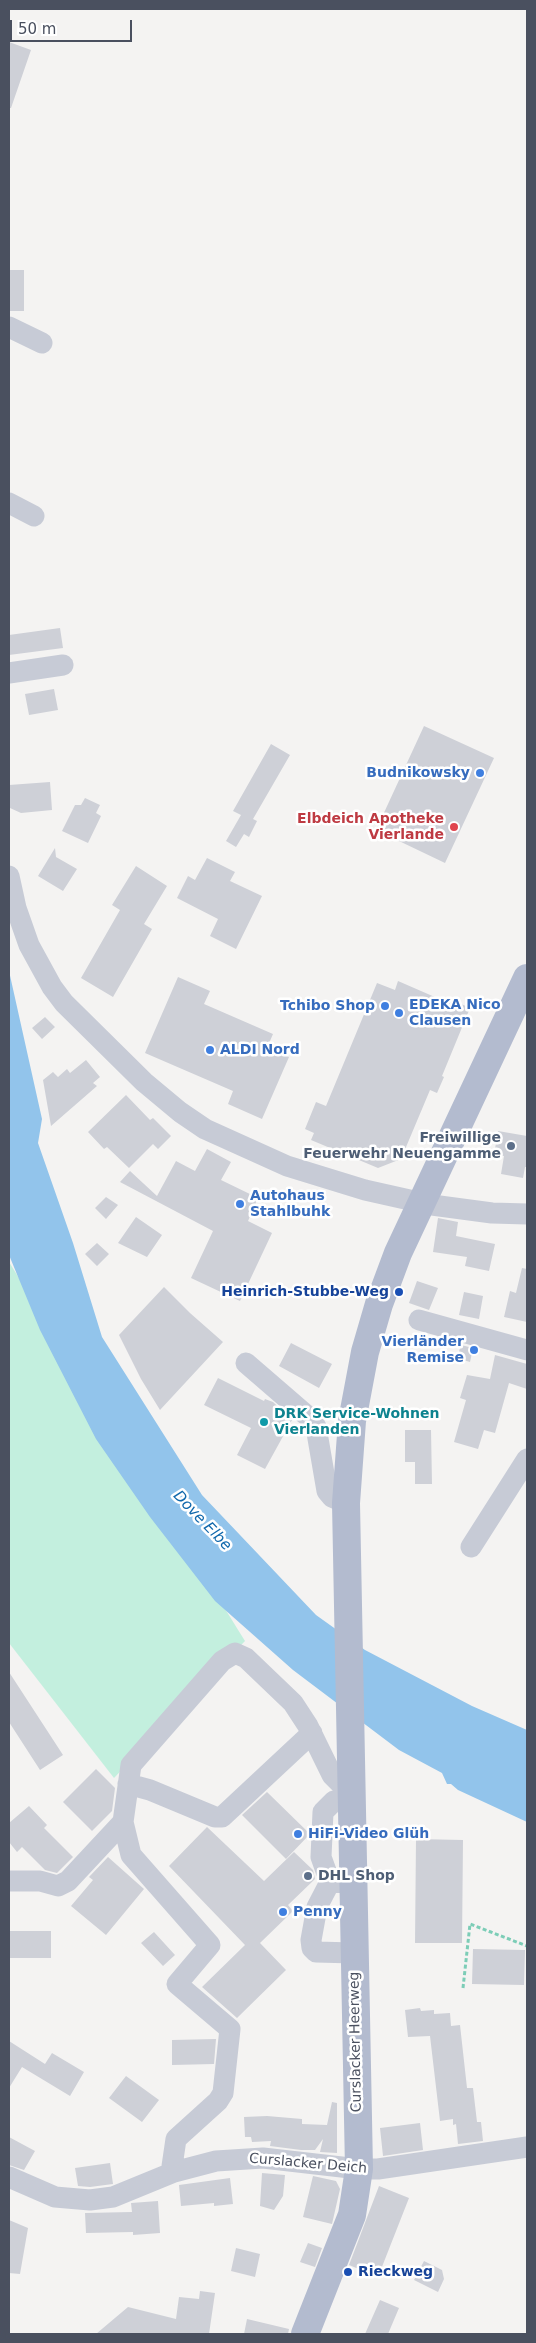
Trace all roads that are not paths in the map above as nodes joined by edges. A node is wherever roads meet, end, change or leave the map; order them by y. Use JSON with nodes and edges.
{"nodes":[{"id":1,"x":9,"y":326,"type":"edge"},
{"id":2,"x":42,"y":343,"type":"dead end"},
{"id":3,"x":9,"y":503,"type":"edge"},
{"id":4,"x":34,"y":516,"type":"dead end"},
{"id":5,"x":63,"y":665,"type":"dead end"},
{"id":6,"x":9,"y":673,"type":"edge"},
{"id":7,"x":9,"y":876,"type":"edge"},
{"id":8,"x":527,"y":978,"type":"edge"},
{"id":9,"x":421,"y":1203,"type":"junction"},
{"id":10,"x":527,"y":1214,"type":"edge"},
{"id":11,"x":419,"y":1320,"type":"dead end"},
{"id":12,"x":527,"y":1350,"type":"edge"},
{"id":13,"x":246,"y":1363,"type":"dead end"},
{"id":14,"x":527,"y":1459,"type":"edge"},
{"id":15,"x":346,"y":1503,"type":"junction"},
{"id":16,"x":471,"y":1547,"type":"dead end"},
{"id":17,"x":312,"y":1733,"type":"junction"},
{"id":18,"x":128,"y":1784,"type":"junction"},
{"id":19,"x":351,"y":1797,"type":"junction"},
{"id":20,"x":123,"y":1822,"type":"junction"},
{"id":21,"x":9,"y":1881,"type":"edge"},
{"id":22,"x":341,"y":1882,"type":"junction"},
{"id":23,"x":354,"y":1952,"type":"junction"},
{"id":24,"x":527,"y":2147,"type":"edge"},
{"id":25,"x":359,"y":2169,"type":"junction"},
{"id":26,"x":171,"y":2173,"type":"junction"},
{"id":27,"x":9,"y":2178,"type":"edge"},
{"id":28,"x":305,"y":2334,"type":"edge"}],
"edges":[{"from":1,"to":2,"type":"street"},
{"from":3,"to":4,"type":"street"},
{"from":5,"to":6,"type":"street"},
{"from":7,"to":9,"type":"street"},
{"from":8,"to":9,"type":"main road"},
{"from":9,"to":10,"type":"street"},
{"from":9,"to":15,"type":"main road"},
{"from":11,"to":12,"type":"street"},
{"from":13,"to":15,"type":"street"},
{"from":14,"to":16,"type":"street"},
{"from":15,"to":19,"type":"main road","name":"Curslacker Heerweg"},
{"from":17,"to":18,"type":"street"},
{"from":17,"to":18,"type":"street"},
{"from":17,"to":19,"type":"street"},
{"from":18,"to":20,"type":"street"},
{"from":19,"to":22,"type":"main road","name":"Curslacker Heerweg"},
{"from":20,"to":21,"type":"street"},
{"from":20,"to":26,"type":"street"},
{"from":22,"to":23,"type":"main road","name":"Curslacker Heerweg"},
{"from":22,"to":23,"type":"street"},
{"from":23,"to":25,"type":"main road","name":"Curslacker Heerweg"},
{"from":24,"to":25,"type":"street","name":"Curslacker Deich"},
{"from":25,"to":26,"type":"street","name":"Curslacker Deich"},
{"from":25,"to":28,"type":"main road","name":"Curslacker Heerweg"},
{"from":26,"to":27,"type":"street","name":"Curslacker Deich"}]}
